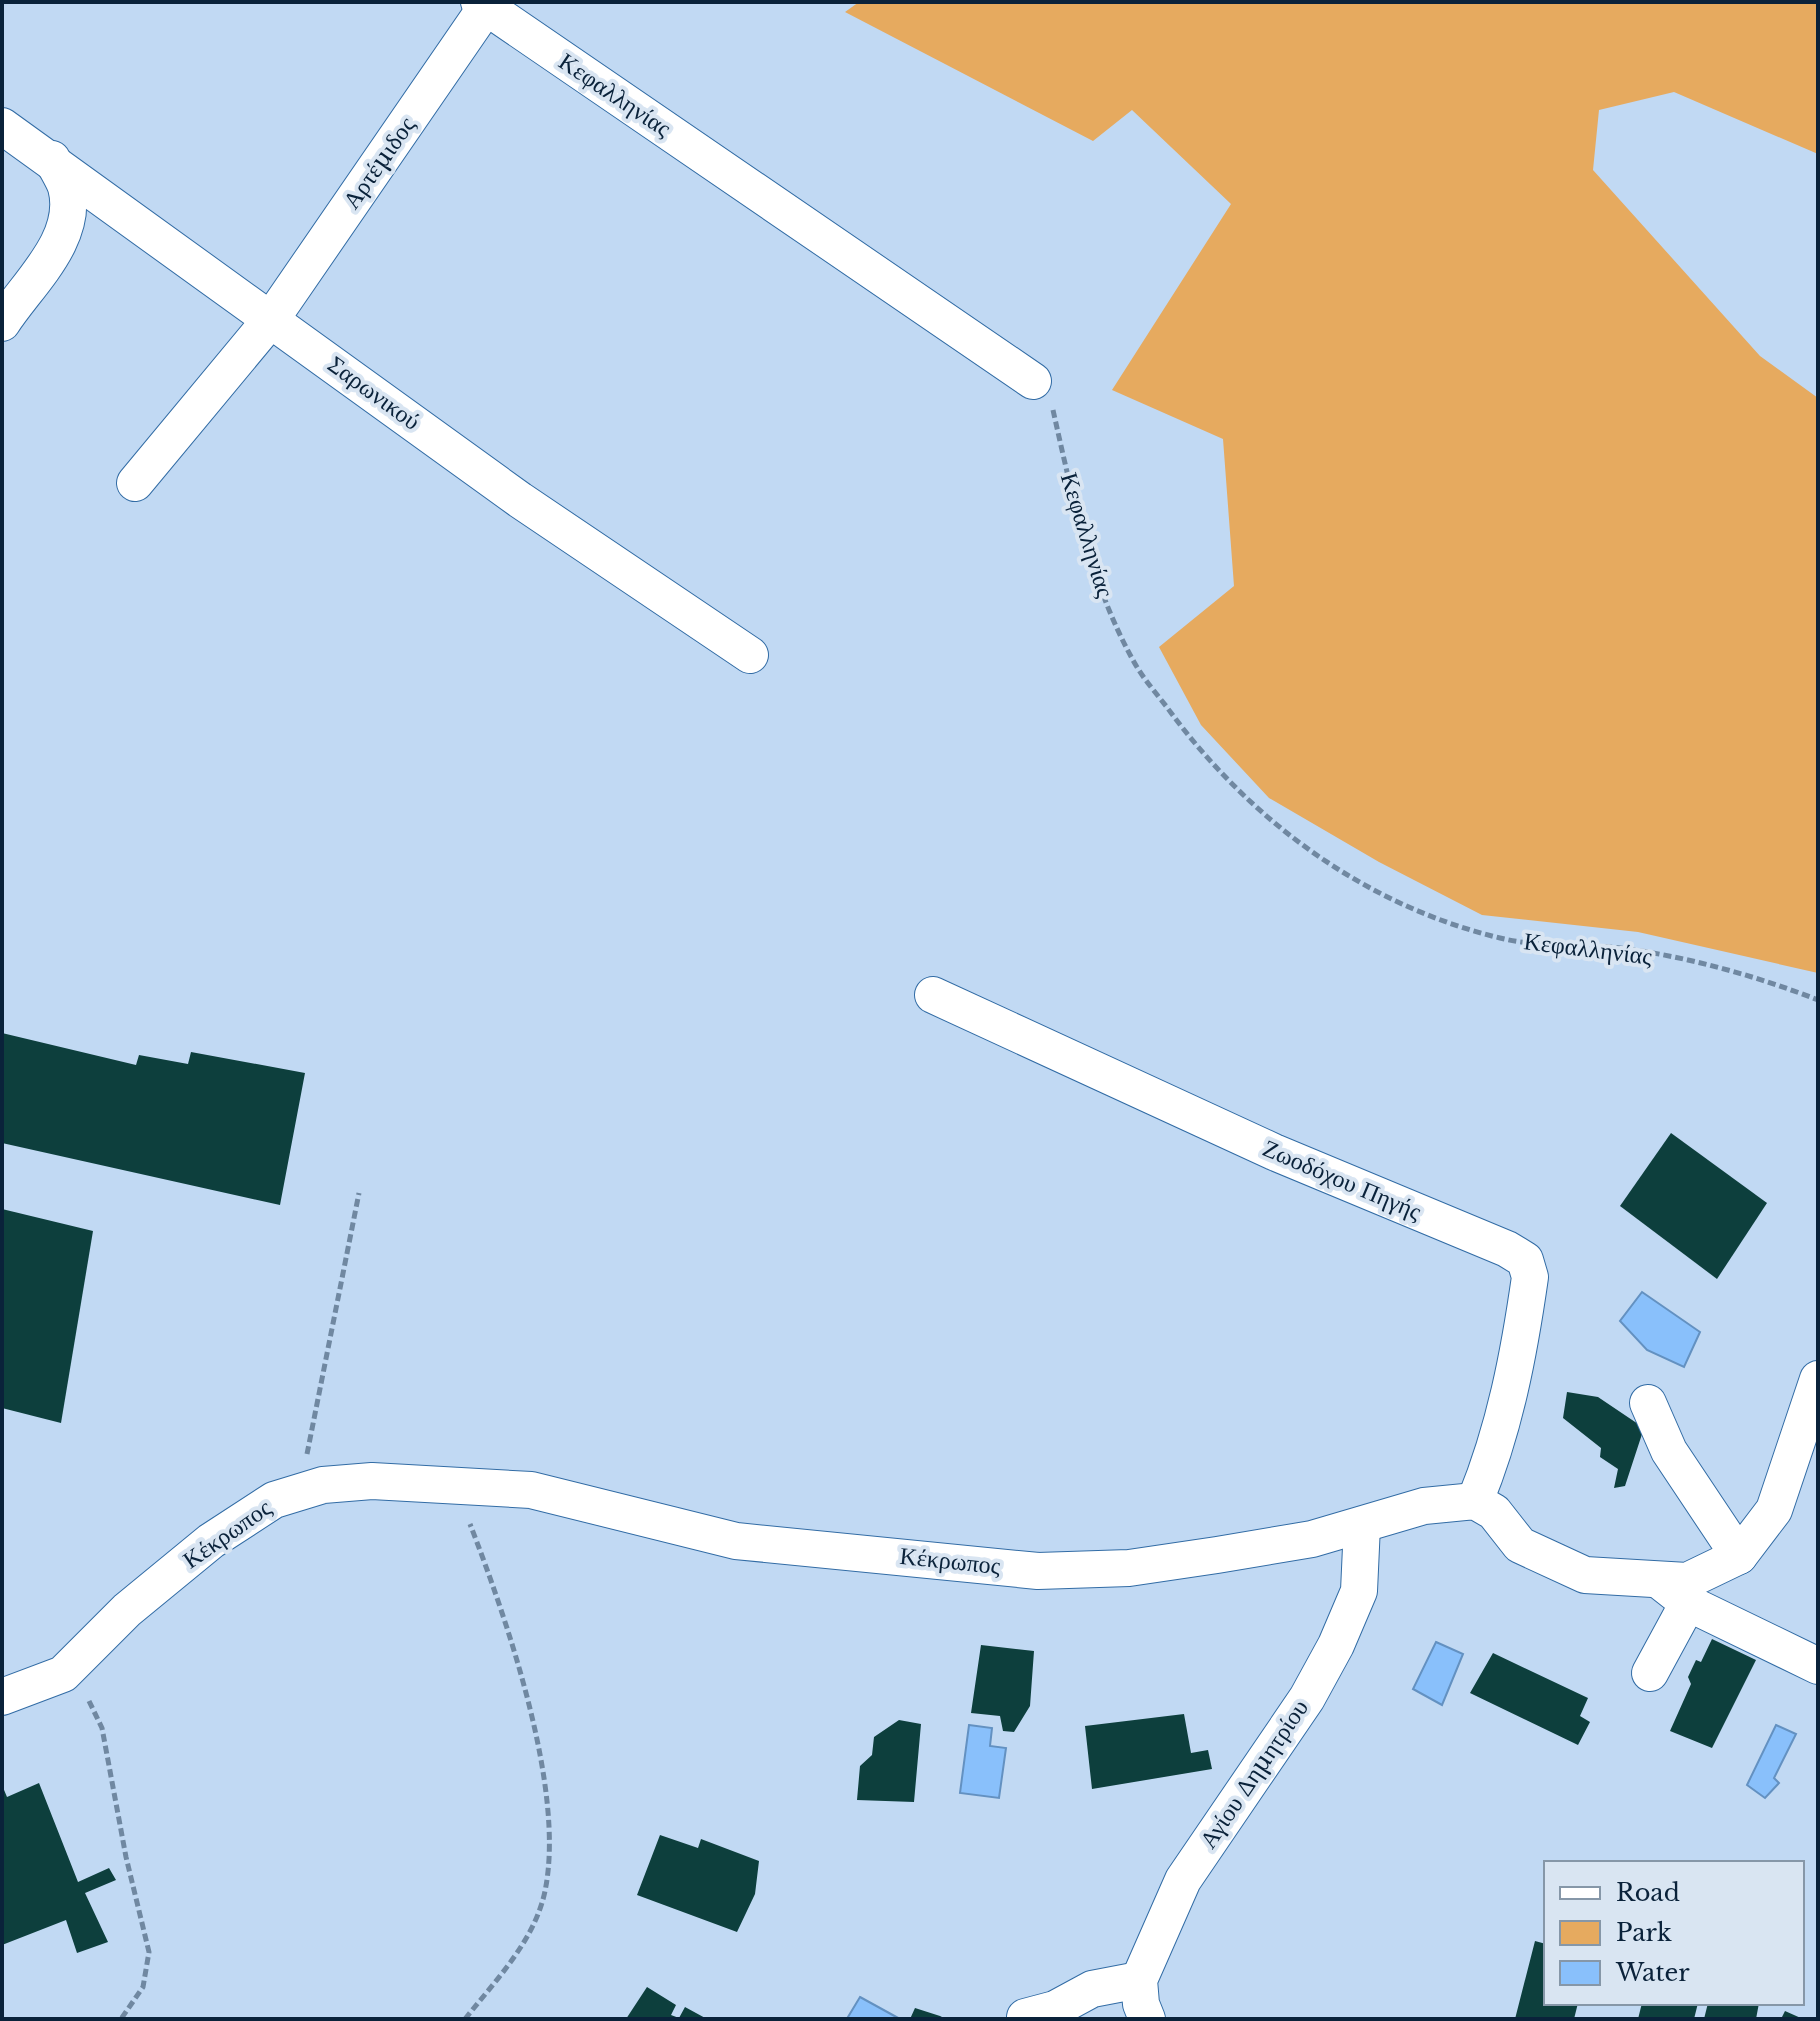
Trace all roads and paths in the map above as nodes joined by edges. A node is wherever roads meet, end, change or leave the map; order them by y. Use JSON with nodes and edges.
{"nodes":[{"id":1,"x":483,"y":5,"type":"edge"},
{"id":2,"x":2,"y":126,"type":"edge"},
{"id":3,"x":52,"y":159,"type":"junction"},
{"id":4,"x":272,"y":318,"type":"junction"},
{"id":5,"x":2,"y":323,"type":"edge"},
{"id":6,"x":1033,"y":381,"type":"joint"},
{"id":7,"x":135,"y":483,"type":"dead end"},
{"id":8,"x":750,"y":655,"type":"dead end"},
{"id":9,"x":933,"y":995,"type":"dead end"},
{"id":10,"x":1818,"y":1000,"type":"edge"},
{"id":11,"x":359,"y":1193,"type":"dead end"},
{"id":12,"x":1818,"y":1379,"type":"edge"},
{"id":13,"x":1648,"y":1403,"type":"dead end"},
{"id":14,"x":456,"y":1486,"type":"junction"},
{"id":15,"x":301,"y":1490,"type":"junction"},
{"id":16,"x":1475,"y":1501,"type":"junction"},
{"id":17,"x":1362,"y":1525,"type":"junction"},
{"id":18,"x":1739,"y":1556,"type":"junction"},
{"id":19,"x":1674,"y":1592,"type":"junction"},
{"id":20,"x":1818,"y":1666,"type":"edge"},
{"id":21,"x":1650,"y":1673,"type":"dead end"},
{"id":22,"x":63,"y":1674,"type":"junction"},
{"id":23,"x":2,"y":1697,"type":"edge"},
{"id":24,"x":1139,"y":1980,"type":"junction"},
{"id":25,"x":1025,"y":2017,"type":"dead end"},
{"id":26,"x":121,"y":2019,"type":"edge"},
{"id":27,"x":465,"y":2019,"type":"edge"},
{"id":28,"x":1147,"y":2019,"type":"edge"}],
"edges":[{"from":1,"to":4,"type":"street","name":"Αρτέμιδος"},
{"from":1,"to":6,"type":"street","name":"Κεφαλληνίας"},
{"from":2,"to":3,"type":"street","name":"Σαρωνικού"},
{"from":3,"to":4,"type":"street","name":"Σαρωνικού"},
{"from":3,"to":5,"type":"street"},
{"from":4,"to":7,"type":"street","name":"Αρτέμιδος"},
{"from":4,"to":8,"type":"street","name":"Σαρωνικού"},
{"from":6,"to":10,"type":"path","name":"Κεφαλληνίας"},
{"from":9,"to":16,"type":"street","name":"Ζωοδόχου Πηγής"},
{"from":11,"to":15,"type":"path"},
{"from":12,"to":18,"type":"street"},
{"from":13,"to":18,"type":"street"},
{"from":14,"to":15,"type":"street","name":"Κέκρωπος"},
{"from":14,"to":17,"type":"street","name":"Κέκρωπος"},
{"from":14,"to":27,"type":"path"},
{"from":15,"to":22,"type":"street","name":"Κέκρωπος"},
{"from":16,"to":17,"type":"street","name":"Κέκρωπος"},
{"from":16,"to":19,"type":"street"},
{"from":17,"to":24,"type":"street","name":"Αγίου Δημητρίου"},
{"from":18,"to":19,"type":"street"},
{"from":19,"to":20,"type":"street"},
{"from":19,"to":21,"type":"street"},
{"from":22,"to":23,"type":"street","name":"Κέκρωπος"},
{"from":22,"to":26,"type":"path"},
{"from":24,"to":25,"type":"street"},
{"from":24,"to":28,"type":"street"}]}
